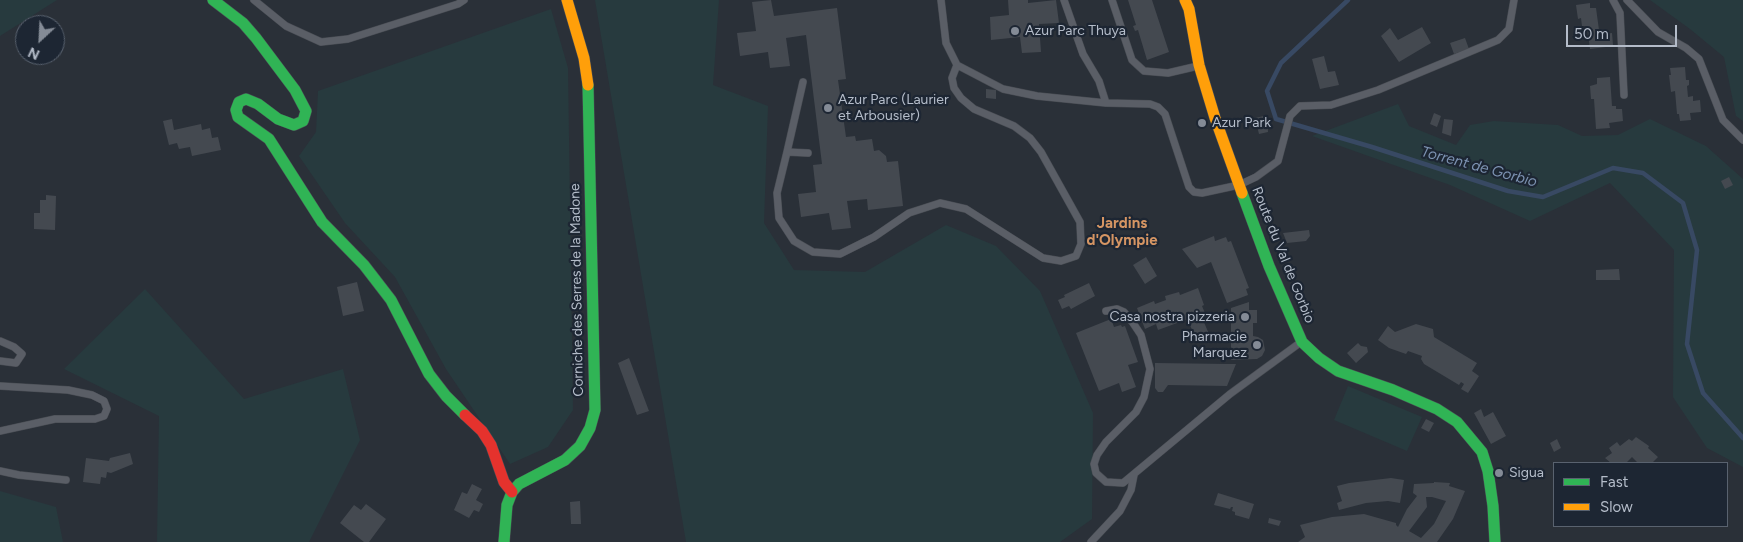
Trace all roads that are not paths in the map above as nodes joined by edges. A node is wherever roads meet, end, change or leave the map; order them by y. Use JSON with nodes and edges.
{"nodes":[{"id":1,"x":213,"y":0,"type":"edge"},
{"id":2,"x":254,"y":0,"type":"edge"},
{"id":3,"x":464,"y":0,"type":"edge"},
{"id":4,"x":567,"y":0,"type":"edge"},
{"id":5,"x":941,"y":0,"type":"edge"},
{"id":6,"x":1064,"y":0,"type":"edge"},
{"id":7,"x":1112,"y":0,"type":"edge"},
{"id":8,"x":1185,"y":0,"type":"edge"},
{"id":9,"x":1514,"y":0,"type":"edge"},
{"id":10,"x":1613,"y":0,"type":"edge"},
{"id":11,"x":1627,"y":0,"type":"edge"},
{"id":12,"x":957,"y":65,"type":"junction"},
{"id":13,"x":1199,"y":65,"type":"junction"},
{"id":14,"x":804,"y":82,"type":"dead end"},
{"id":15,"x":1624,"y":94,"type":"dead end"},
{"id":16,"x":1106,"y":103,"type":"junction"},
{"id":17,"x":1743,"y":140,"type":"edge"},
{"id":18,"x":787,"y":152,"type":"junction"},
{"id":19,"x":808,"y":153,"type":"dead end"},
{"id":20,"x":1239,"y":185,"type":"junction"},
{"id":21,"x":1106,"y":311,"type":"dead end"},
{"id":22,"x":0,"y":341,"type":"edge"},
{"id":23,"x":1302,"y":342,"type":"junction"},
{"id":24,"x":0,"y":361,"type":"edge"},
{"id":25,"x":0,"y":386,"type":"edge"},
{"id":26,"x":0,"y":431,"type":"edge"},
{"id":27,"x":0,"y":471,"type":"edge"},
{"id":28,"x":1134,"y":475,"type":"junction"},
{"id":29,"x":66,"y":480,"type":"dead end"},
{"id":30,"x":512,"y":492,"type":"junction"},
{"id":31,"x":504,"y":542,"type":"edge"},
{"id":32,"x":1091,"y":542,"type":"edge"},
{"id":33,"x":1495,"y":542,"type":"edge"}],
"edges":[{"from":1,"to":30,"type":"street"},
{"from":2,"to":3,"type":"lane"},
{"from":4,"to":30,"type":"street","name":"Corniche des Serres de la Madone"},
{"from":5,"to":12,"type":"lane"},
{"from":6,"to":16,"type":"lane"},
{"from":7,"to":13,"type":"lane"},
{"from":8,"to":13,"type":"street","name":"Route du Val de Gorbio"},
{"from":9,"to":20,"type":"lane"},
{"from":10,"to":15,"type":"lane"},
{"from":11,"to":17,"type":"lane"},
{"from":12,"to":16,"type":"lane"},
{"from":12,"to":18,"type":"lane"},
{"from":13,"to":20,"type":"street","name":"Route du Val de Gorbio"},
{"from":14,"to":18,"type":"lane"},
{"from":16,"to":20,"type":"lane"},
{"from":18,"to":19,"type":"lane"},
{"from":20,"to":23,"type":"street","name":"Route du Val de Gorbio"},
{"from":21,"to":28,"type":"lane"},
{"from":22,"to":24,"type":"lane"},
{"from":23,"to":28,"type":"lane"},
{"from":23,"to":33,"type":"street","name":"Route du Val de Gorbio"},
{"from":25,"to":26,"type":"lane"},
{"from":27,"to":29,"type":"lane"},
{"from":28,"to":32,"type":"lane"},
{"from":30,"to":31,"type":"street"}]}
